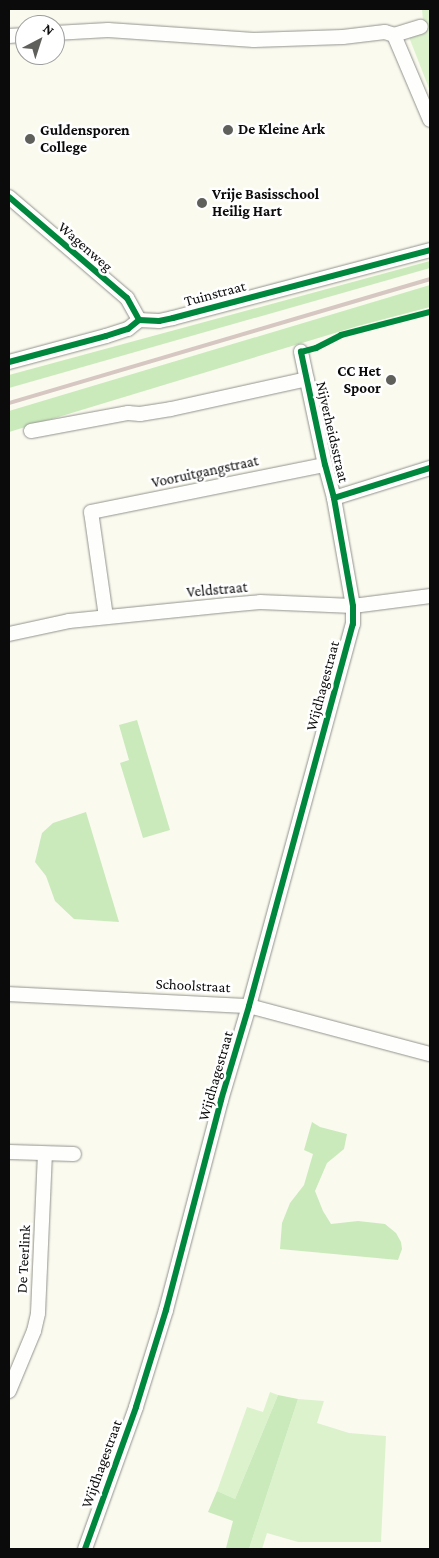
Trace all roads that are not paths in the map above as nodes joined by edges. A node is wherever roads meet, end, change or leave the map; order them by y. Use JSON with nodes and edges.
{"nodes":[{"id":1,"x":422,"y":28,"type":"dead end"},
{"id":2,"x":65,"y":32,"type":"edge"},
{"id":3,"x":394,"y":35,"type":"junction"},
{"id":4,"x":430,"y":120,"type":"edge"},
{"id":5,"x":9,"y":197,"type":"edge"},
{"id":6,"x":430,"y":250,"type":"edge"},
{"id":7,"x":139,"y":320,"type":"junction"},
{"id":8,"x":301,"y":352,"type":"dead end"},
{"id":9,"x":9,"y":362,"type":"edge"},
{"id":10,"x":307,"y":379,"type":"junction"},
{"id":11,"x":31,"y":431,"type":"dead end"},
{"id":12,"x":325,"y":464,"type":"junction"},
{"id":13,"x":430,"y":468,"type":"edge"},
{"id":14,"x":334,"y":498,"type":"junction"},
{"id":15,"x":430,"y":596,"type":"edge"},
{"id":16,"x":353,"y":606,"type":"junction"},
{"id":17,"x":106,"y":617,"type":"junction"},
{"id":18,"x":9,"y":634,"type":"edge"},
{"id":19,"x":9,"y":994,"type":"edge"},
{"id":20,"x":249,"y":1006,"type":"junction"},
{"id":21,"x":430,"y":1054,"type":"edge"},
{"id":22,"x":9,"y":1152,"type":"edge"},
{"id":23,"x":45,"y":1154,"type":"junction"},
{"id":24,"x":74,"y":1154,"type":"dead end"},
{"id":25,"x":15,"y":1361,"type":"edge"},
{"id":26,"x":9,"y":1391,"type":"edge"},
{"id":27,"x":84,"y":1549,"type":"edge"}],
"edges":[{"from":1,"to":3,"type":"street"},
{"from":2,"to":3,"type":"street"},
{"from":3,"to":4,"type":"street"},
{"from":5,"to":7,"type":"street","name":"Wagenweg"},
{"from":6,"to":7,"type":"street","name":"Tuinstraat"},
{"from":7,"to":9,"type":"street","name":"Tuinstraat"},
{"from":8,"to":10,"type":"street","name":"Nijverheidsstraat"},
{"from":10,"to":11,"type":"street","name":"Nijverheidsstraat"},
{"from":10,"to":12,"type":"street","name":"Nijverheidsstraat"},
{"from":12,"to":14,"type":"street","name":"Nijverheidsstraat"},
{"from":12,"to":17,"type":"street","name":"Vooruitgangstraat"},
{"from":13,"to":14,"type":"street"},
{"from":14,"to":16,"type":"street","name":"Nijverheidsstraat"},
{"from":15,"to":16,"type":"street","name":"Veldstraat"},
{"from":16,"to":17,"type":"street","name":"Veldstraat"},
{"from":16,"to":20,"type":"street","name":"Wijdhagestraat"},
{"from":17,"to":18,"type":"street","name":"Veldstraat"},
{"from":19,"to":20,"type":"street","name":"Schoolstraat"},
{"from":20,"to":21,"type":"street","name":"Schoolstraat"},
{"from":20,"to":27,"type":"street","name":"Wijdhagestraat"},
{"from":22,"to":23,"type":"street"},
{"from":23,"to":24,"type":"street"},
{"from":23,"to":25,"type":"street","name":"De Teerlink"},
{"from":25,"to":26,"type":"street","name":"De Teerlink"}]}
